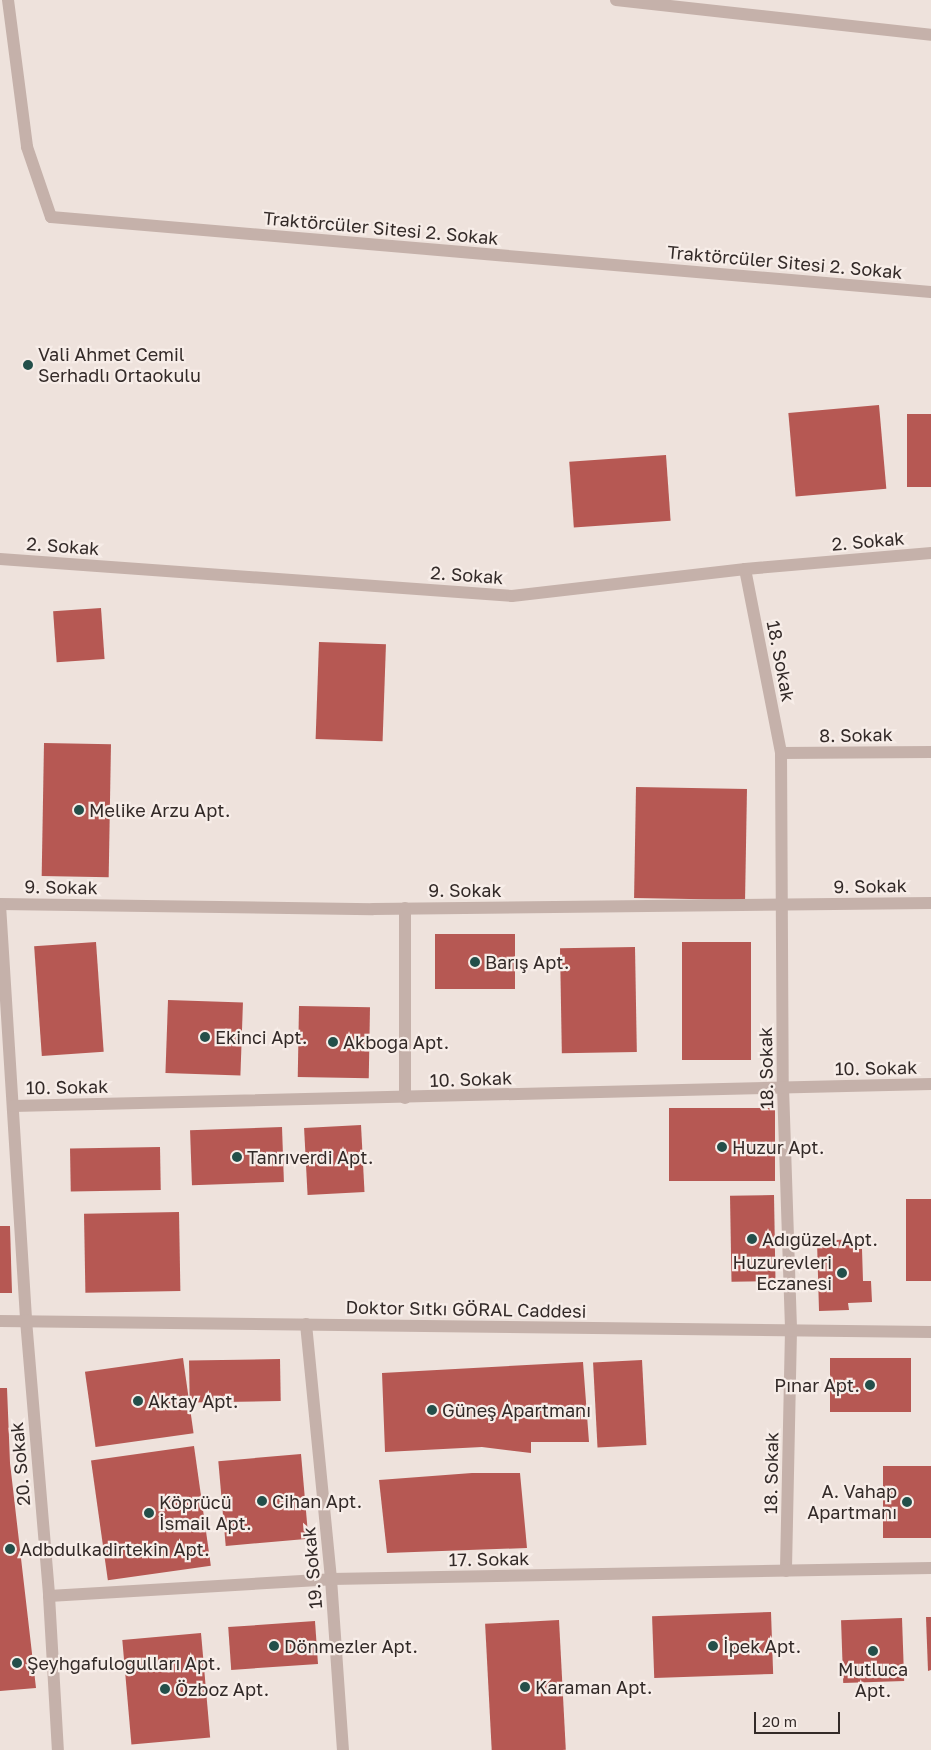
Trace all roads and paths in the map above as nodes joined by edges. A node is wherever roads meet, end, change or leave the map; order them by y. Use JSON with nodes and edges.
{"nodes":[{"id":1,"x":8,"y":0,"type":"edge"},
{"id":2,"x":616,"y":0,"type":"edge"},
{"id":3,"x":931,"y":35,"type":"edge"},
{"id":4,"x":931,"y":292,"type":"edge"},
{"id":5,"x":931,"y":553,"type":"edge"},
{"id":6,"x":0,"y":559,"type":"edge"},
{"id":7,"x":745,"y":569,"type":"junction"},
{"id":8,"x":931,"y":752,"type":"edge"},
{"id":9,"x":781,"y":753,"type":"junction"},
{"id":10,"x":931,"y":903,"type":"edge"},
{"id":11,"x":0,"y":904,"type":"edge"},
{"id":12,"x":780,"y":906,"type":"junction"},
{"id":13,"x":405,"y":908,"type":"junction"},
{"id":14,"x":931,"y":1084,"type":"edge"},
{"id":15,"x":783,"y":1088,"type":"junction"},
{"id":16,"x":405,"y":1098,"type":"junction"},
{"id":17,"x":13,"y":1106,"type":"junction"},
{"id":18,"x":26,"y":1320,"type":"junction"},
{"id":19,"x":0,"y":1321,"type":"edge"},
{"id":20,"x":306,"y":1324,"type":"junction"},
{"id":21,"x":791,"y":1330,"type":"junction"},
{"id":22,"x":931,"y":1332,"type":"edge"},
{"id":23,"x":931,"y":1568,"type":"edge"},
{"id":24,"x":786,"y":1571,"type":"junction"},
{"id":25,"x":331,"y":1579,"type":"junction"},
{"id":26,"x":49,"y":1596,"type":"junction"},
{"id":27,"x":58,"y":1750,"type":"edge"},
{"id":28,"x":343,"y":1750,"type":"edge"}],
"edges":[{"from":1,"to":4,"type":"street","name":"Traktörcüler Sitesi 2. Sokak"},
{"from":2,"to":3,"type":"street"},
{"from":5,"to":7,"type":"street","name":"2. Sokak"},
{"from":6,"to":7,"type":"street","name":"2. Sokak"},
{"from":7,"to":9,"type":"street","name":"18. Sokak"},
{"from":8,"to":9,"type":"street","name":"8. Sokak"},
{"from":9,"to":12,"type":"street","name":"18. Sokak"},
{"from":10,"to":12,"type":"street","name":"9. Sokak"},
{"from":11,"to":13,"type":"street","name":"9. Sokak"},
{"from":11,"to":17,"type":"street","name":"20. Sokak"},
{"from":12,"to":13,"type":"street","name":"9. Sokak"},
{"from":12,"to":15,"type":"street","name":"18. Sokak"},
{"from":13,"to":16,"type":"street"},
{"from":14,"to":15,"type":"street","name":"10. Sokak"},
{"from":15,"to":16,"type":"street","name":"10. Sokak"},
{"from":15,"to":21,"type":"street","name":"18. Sokak"},
{"from":16,"to":17,"type":"street","name":"10. Sokak"},
{"from":17,"to":18,"type":"street","name":"20. Sokak"},
{"from":18,"to":19,"type":"street","name":"Doktor Sıtkı GÖRAL Caddesi"},
{"from":18,"to":20,"type":"street","name":"Doktor Sıtkı GÖRAL Caddesi"},
{"from":18,"to":26,"type":"street","name":"20. Sokak"},
{"from":20,"to":21,"type":"street","name":"Doktor Sıtkı GÖRAL Caddesi"},
{"from":20,"to":25,"type":"street","name":"19. Sokak"},
{"from":21,"to":22,"type":"street","name":"Doktor Sıtkı GÖRAL Caddesi"},
{"from":21,"to":24,"type":"street","name":"18. Sokak"},
{"from":23,"to":24,"type":"street","name":"17. Sokak"},
{"from":24,"to":25,"type":"street","name":"17. Sokak"},
{"from":25,"to":26,"type":"street","name":"17. Sokak"},
{"from":25,"to":28,"type":"street","name":"19. Sokak"},
{"from":26,"to":27,"type":"street","name":"20. Sokak"}]}
